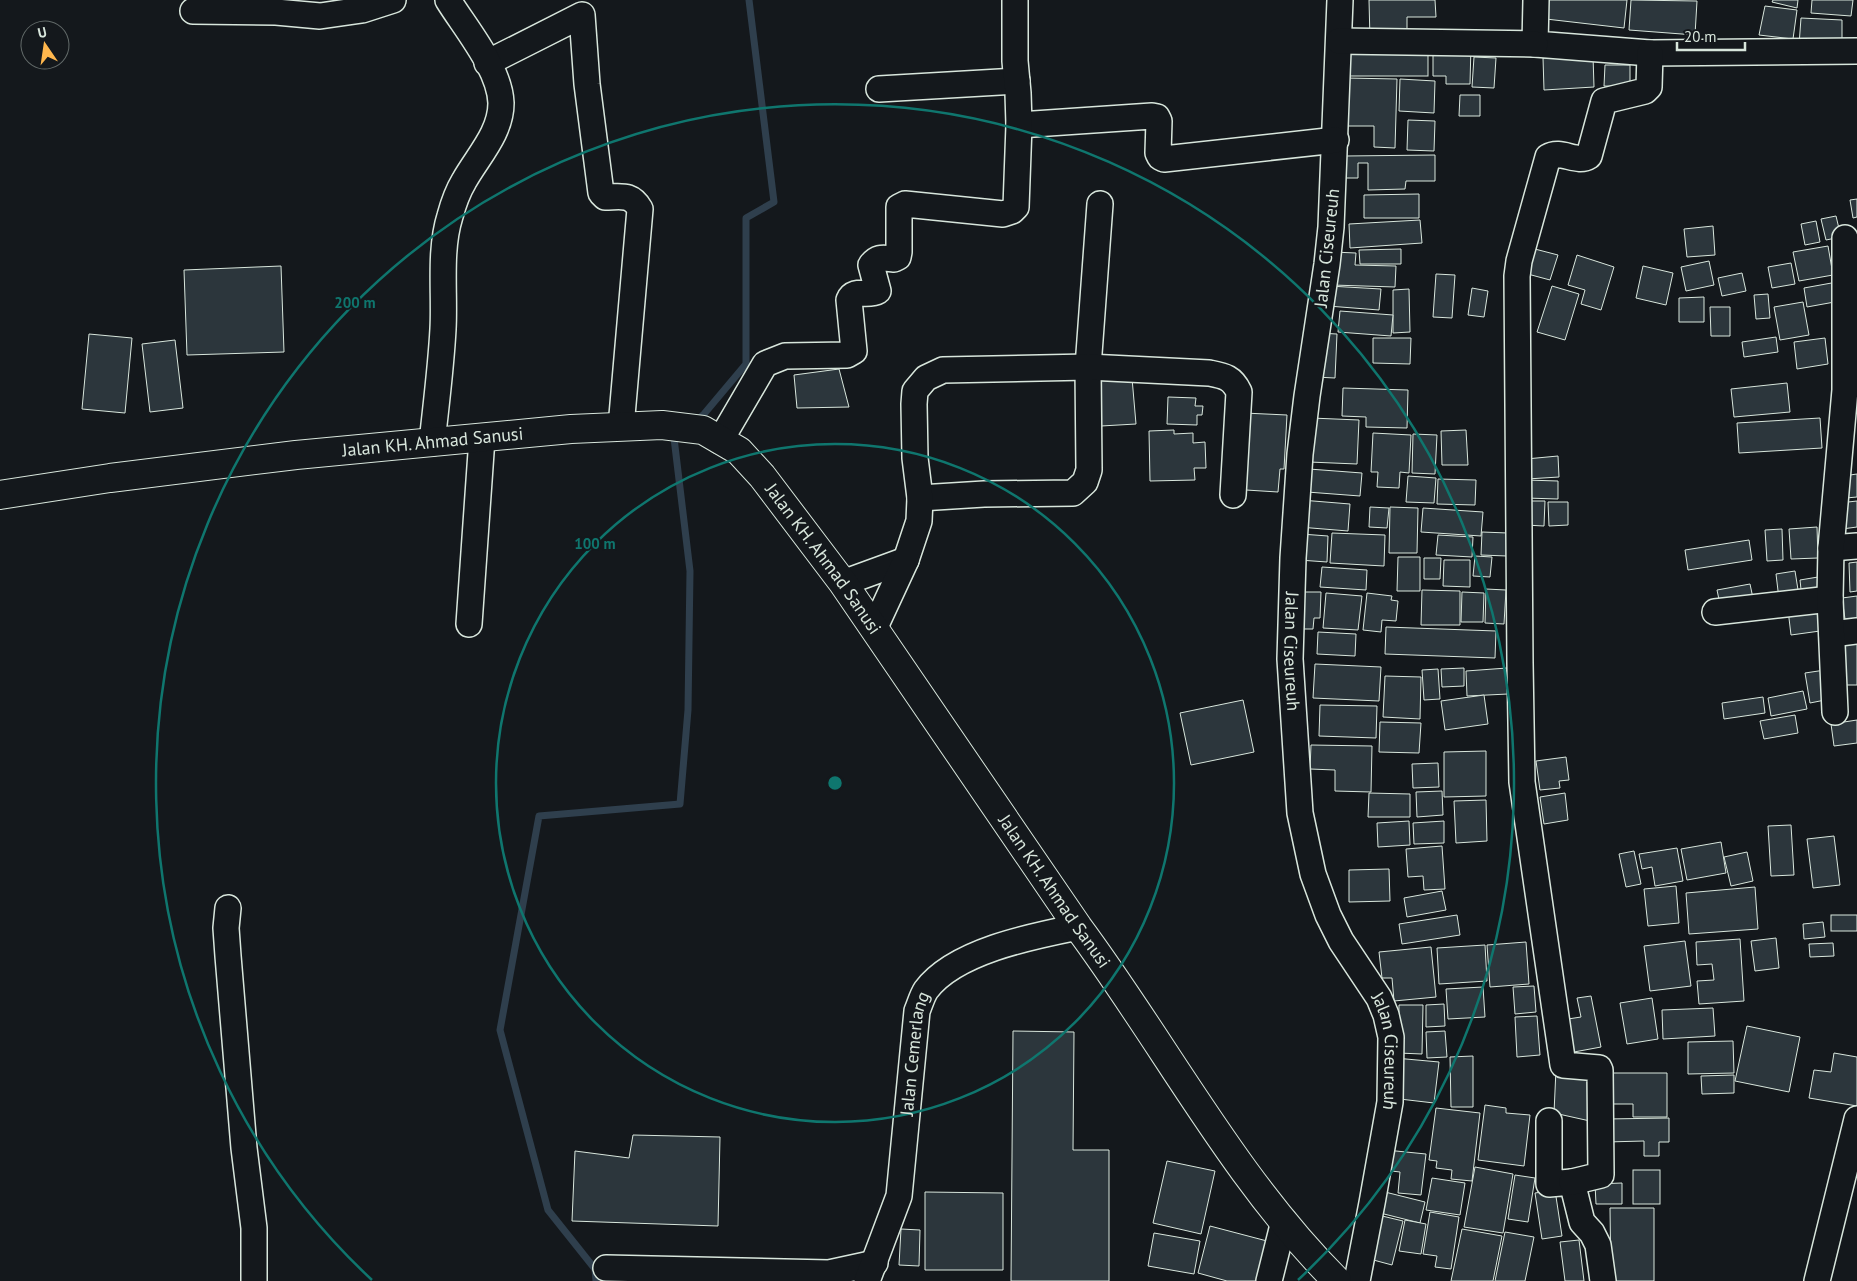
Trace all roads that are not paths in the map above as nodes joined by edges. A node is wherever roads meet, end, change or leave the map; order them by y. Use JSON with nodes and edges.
{"nodes":[{"id":1,"x":393,"y":0,"type":"edge"},
{"id":2,"x":448,"y":0,"type":"edge"},
{"id":3,"x":1015,"y":0,"type":"edge"},
{"id":4,"x":1340,"y":0,"type":"edge"},
{"id":5,"x":1536,"y":0,"type":"edge"},
{"id":6,"x":193,"y":11,"type":"dead end"},
{"id":7,"x":1339,"y":41,"type":"junction"},
{"id":8,"x":1535,"y":44,"type":"junction"},
{"id":9,"x":1857,"y":51,"type":"edge"},
{"id":10,"x":1650,"y":53,"type":"junction"},
{"id":11,"x":487,"y":63,"type":"junction"},
{"id":12,"x":1017,"y":82,"type":"junction"},
{"id":13,"x":879,"y":89,"type":"dead end"},
{"id":14,"x":1019,"y":126,"type":"junction"},
{"id":15,"x":1336,"y":140,"type":"junction"},
{"id":16,"x":1100,"y":204,"type":"dead end"},
{"id":17,"x":1846,"y":238,"type":"dead end"},
{"id":18,"x":1851,"y":332,"type":"edge"},
{"id":19,"x":1088,"y":367,"type":"junction"},
{"id":20,"x":621,"y":427,"type":"junction"},
{"id":21,"x":712,"y":436,"type":"junction"},
{"id":22,"x":482,"y":438,"type":"junction"},
{"id":23,"x":432,"y":443,"type":"junction"},
{"id":24,"x":0,"y":495,"type":"edge"},
{"id":25,"x":1233,"y":495,"type":"dead end"},
{"id":26,"x":920,"y":498,"type":"junction"},
{"id":27,"x":1857,"y":546,"type":"edge"},
{"id":28,"x":1831,"y":548,"type":"junction"},
{"id":29,"x":906,"y":560,"type":"junction"},
{"id":30,"x":844,"y":583,"type":"junction"},
{"id":31,"x":1830,"y":599,"type":"junction"},
{"id":32,"x":1715,"y":612,"type":"dead end"},
{"id":33,"x":469,"y":624,"type":"dead end"},
{"id":34,"x":874,"y":628,"type":"junction"},
{"id":35,"x":1857,"y":631,"type":"edge"},
{"id":36,"x":1832,"y":634,"type":"junction"},
{"id":37,"x":1835,"y":712,"type":"dead end"},
{"id":38,"x":228,"y":908,"type":"dead end"},
{"id":39,"x":1078,"y":927,"type":"junction"},
{"id":40,"x":1857,"y":1119,"type":"edge"},
{"id":41,"x":1548,"y":1120,"type":"dead end"},
{"id":42,"x":1572,"y":1182,"type":"junction"},
{"id":43,"x":1284,"y":1220,"type":"junction"},
{"id":44,"x":606,"y":1268,"type":"dead end"},
{"id":45,"x":871,"y":1272,"type":"edge"},
{"id":46,"x":254,"y":1281,"type":"edge"},
{"id":47,"x":1269,"y":1281,"type":"edge"},
{"id":48,"x":1336,"y":1281,"type":"edge"},
{"id":49,"x":1357,"y":1281,"type":"edge"},
{"id":50,"x":1603,"y":1281,"type":"edge"},
{"id":51,"x":1817,"y":1281,"type":"edge"}],
"edges":[{"from":1,"to":6,"type":"street"},
{"from":2,"to":11,"type":"street"},
{"from":3,"to":12,"type":"street"},
{"from":4,"to":7,"type":"street","name":"Jalan Ciseureuh"},
{"from":5,"to":8,"type":"street"},
{"from":7,"to":8,"type":"street"},
{"from":7,"to":15,"type":"street","name":"Jalan Ciseureuh"},
{"from":8,"to":10,"type":"street"},
{"from":9,"to":10,"type":"street"},
{"from":10,"to":42,"type":"street"},
{"from":11,"to":20,"type":"street"},
{"from":11,"to":23,"type":"street"},
{"from":12,"to":13,"type":"street"},
{"from":12,"to":14,"type":"street"},
{"from":14,"to":15,"type":"street"},
{"from":14,"to":21,"type":"street"},
{"from":15,"to":49,"type":"street","name":"Jalan Ciseureuh"},
{"from":16,"to":19,"type":"street"},
{"from":17,"to":18,"type":"street"},
{"from":18,"to":28,"type":"street"},
{"from":19,"to":25,"type":"street"},
{"from":19,"to":26,"type":"street"},
{"from":19,"to":26,"type":"street"},
{"from":20,"to":21,"type":"highway","name":"Jalan KH. Ahmad Sanusi"},
{"from":20,"to":22,"type":"highway","name":"Jalan KH. Ahmad Sanusi"},
{"from":21,"to":30,"type":"highway","name":"Jalan KH. Ahmad Sanusi"},
{"from":22,"to":23,"type":"highway","name":"Jalan KH. Ahmad Sanusi"},
{"from":22,"to":33,"type":"street"},
{"from":23,"to":24,"type":"highway","name":"Jalan KH. Ahmad Sanusi"},
{"from":26,"to":29,"type":"street"},
{"from":27,"to":28,"type":"street"},
{"from":28,"to":31,"type":"street"},
{"from":29,"to":30,"type":"street"},
{"from":29,"to":34,"type":"street"},
{"from":30,"to":34,"type":"highway","name":"Jalan KH. Ahmad Sanusi"},
{"from":31,"to":32,"type":"street"},
{"from":31,"to":36,"type":"street"},
{"from":34,"to":39,"type":"highway","name":"Jalan KH. Ahmad Sanusi"},
{"from":35,"to":36,"type":"street"},
{"from":36,"to":37,"type":"street"},
{"from":38,"to":46,"type":"street"},
{"from":39,"to":43,"type":"highway","name":"Jalan KH. Ahmad Sanusi"},
{"from":39,"to":45,"type":"street","name":"Jalan Cemerlang"},
{"from":40,"to":51,"type":"street"},
{"from":41,"to":42,"type":"street"},
{"from":42,"to":50,"type":"street"},
{"from":43,"to":47,"type":"street"},
{"from":43,"to":48,"type":"highway","name":"Jalan KH. Ahmad Sanusi"},
{"from":44,"to":45,"type":"street"}]}
